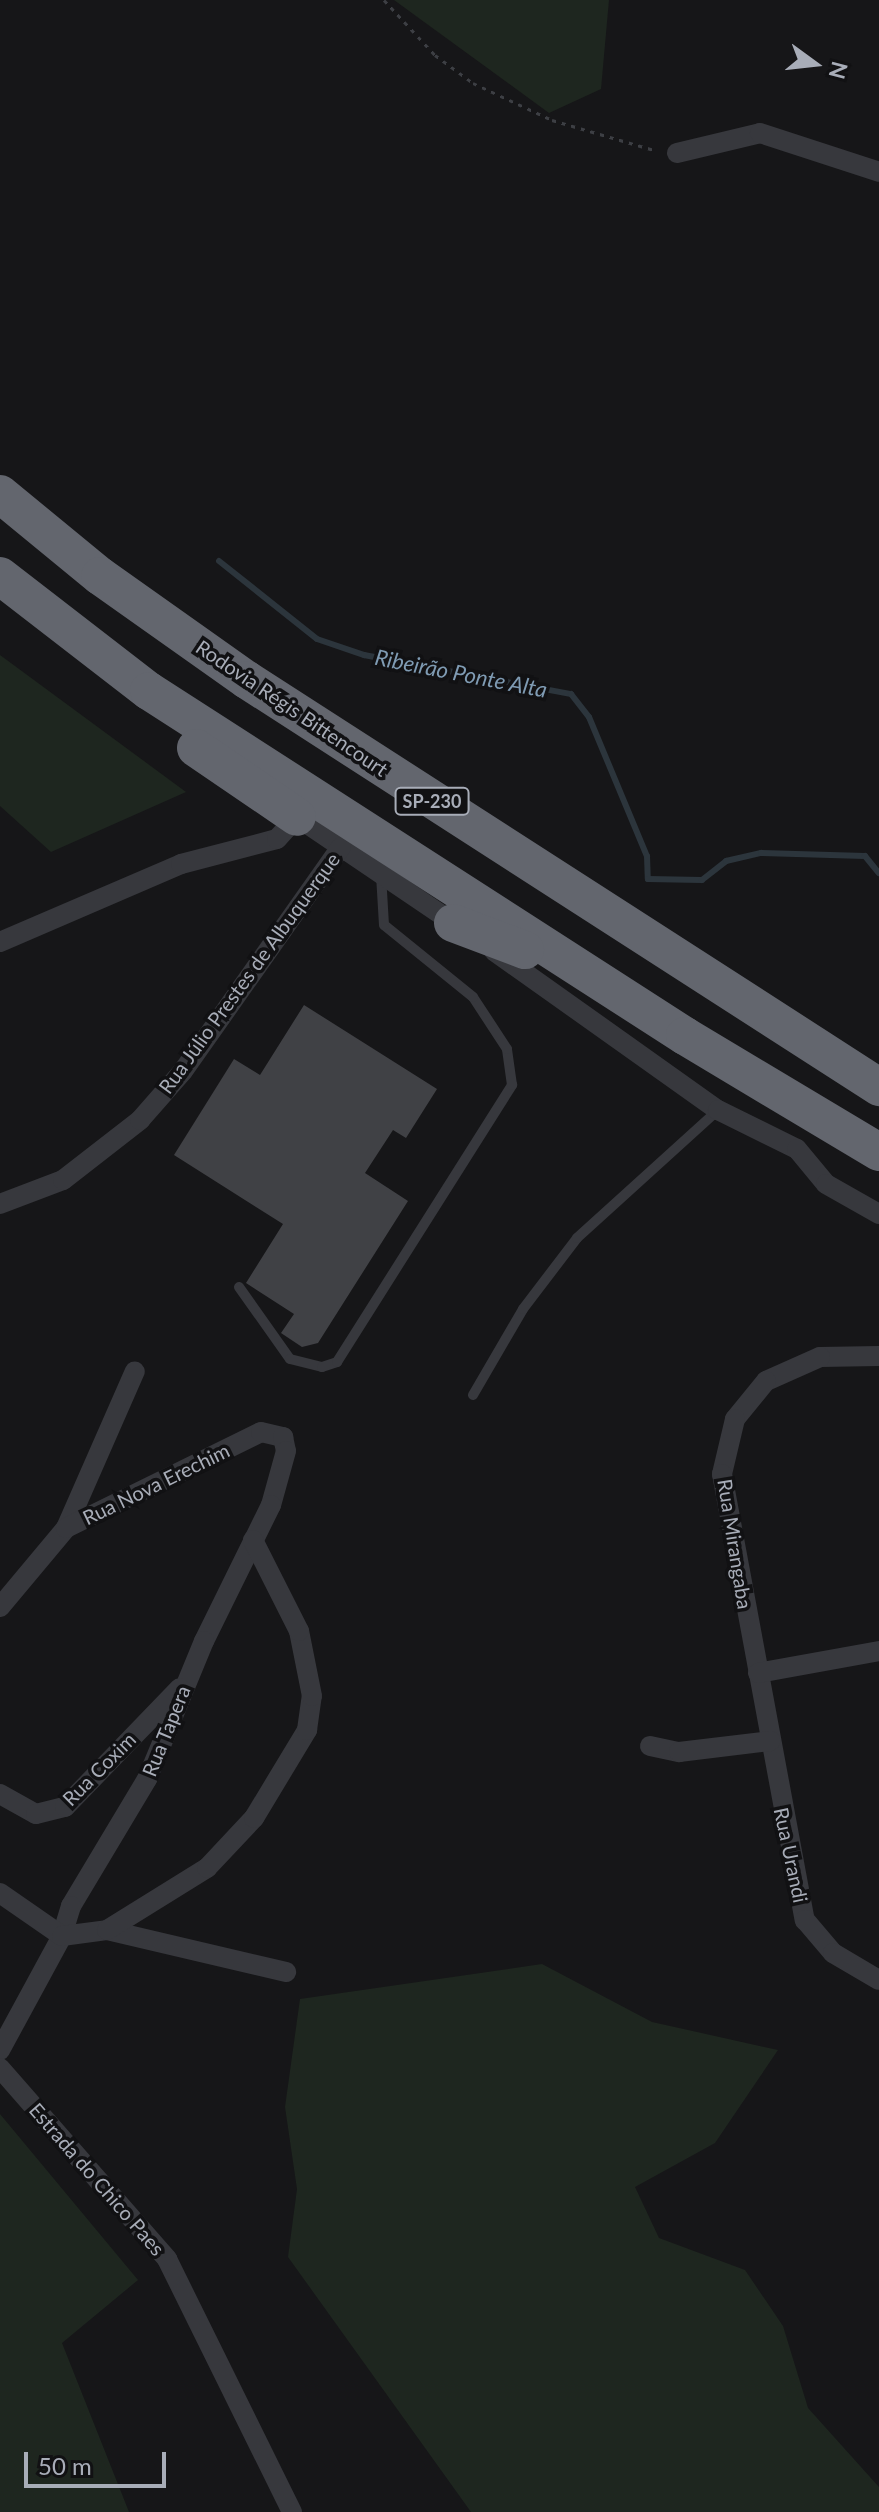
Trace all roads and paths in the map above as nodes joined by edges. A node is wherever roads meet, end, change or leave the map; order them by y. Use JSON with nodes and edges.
{"nodes":[{"id":1,"x":384,"y":0,"type":"edge"},
{"id":2,"x":677,"y":153,"type":"joint"},
{"id":3,"x":879,"y":172,"type":"edge"},
{"id":4,"x":0,"y":494,"type":"edge"},
{"id":5,"x":0,"y":576,"type":"edge"},
{"id":6,"x":149,"y":691,"type":"junction"},
{"id":7,"x":297,"y":817,"type":"junction"},
{"id":8,"x":341,"y":847,"type":"junction"},
{"id":9,"x":381,"y":874,"type":"junction"},
{"id":10,"x":453,"y":923,"type":"junction"},
{"id":11,"x":0,"y":942,"type":"edge"},
{"id":12,"x":685,"y":1036,"type":"junction"},
{"id":13,"x":879,"y":1087,"type":"edge"},
{"id":14,"x":718,"y":1110,"type":"junction"},
{"id":15,"x":879,"y":1152,"type":"edge"},
{"id":16,"x":0,"y":1204,"type":"edge"},
{"id":17,"x":879,"y":1214,"type":"edge"},
{"id":18,"x":239,"y":1287,"type":"dead end"},
{"id":19,"x":879,"y":1356,"type":"edge"},
{"id":20,"x":135,"y":1371,"type":"dead end"},
{"id":21,"x":473,"y":1395,"type":"dead end"},
{"id":22,"x":245,"y":1440,"type":"joint"},
{"id":23,"x":66,"y":1528,"type":"junction"},
{"id":24,"x":253,"y":1540,"type":"junction"},
{"id":25,"x":0,"y":1607,"type":"edge"},
{"id":26,"x":879,"y":1651,"type":"edge"},
{"id":27,"x":758,"y":1673,"type":"junction"},
{"id":28,"x":185,"y":1682,"type":"junction"},
{"id":29,"x":770,"y":1741,"type":"junction"},
{"id":30,"x":650,"y":1746,"type":"dead end"},
{"id":31,"x":0,"y":1794,"type":"edge"},
{"id":32,"x":0,"y":1893,"type":"edge"},
{"id":33,"x":107,"y":1930,"type":"junction"},
{"id":34,"x":62,"y":1936,"type":"junction"},
{"id":35,"x":286,"y":1972,"type":"dead end"},
{"id":36,"x":879,"y":1980,"type":"edge"},
{"id":37,"x":0,"y":2050,"type":"edge"},
{"id":38,"x":0,"y":2068,"type":"edge"},
{"id":39,"x":292,"y":2512,"type":"edge"}],
"edges":[{"from":1,"to":2,"type":"path"},
{"from":2,"to":3,"type":"street"},
{"from":4,"to":13,"type":"highway","name":"Rodovia Régis Bittencourt","number":"SP-230"},
{"from":5,"to":6,"type":"highway","number":"SP-230"},
{"from":6,"to":7,"type":"highway"},
{"from":6,"to":12,"type":"highway","number":"SP-230"},
{"from":7,"to":8,"type":"street"},
{"from":7,"to":11,"type":"street"},
{"from":8,"to":9,"type":"street"},
{"from":8,"to":16,"type":"street","name":"Rua Júlio Prestes de Albuquerque"},
{"from":9,"to":10,"type":"street"},
{"from":9,"to":18,"type":"lane"},
{"from":10,"to":12,"type":"highway"},
{"from":10,"to":14,"type":"street"},
{"from":12,"to":15,"type":"highway","number":"SP-230"},
{"from":14,"to":17,"type":"street"},
{"from":14,"to":21,"type":"lane"},
{"from":19,"to":27,"type":"street","name":"Rua Mirangaba"},
{"from":20,"to":23,"type":"street","name":"Rua Nova Erechim"},
{"from":22,"to":23,"type":"street","name":"Rua Nova Erechim"},
{"from":22,"to":24,"type":"street","name":"Rua Tapera"},
{"from":23,"to":25,"type":"street","name":"Rua Nova Erechim"},
{"from":24,"to":28,"type":"street","name":"Rua Tapera"},
{"from":24,"to":33,"type":"street"},
{"from":26,"to":27,"type":"street"},
{"from":27,"to":29,"type":"street","name":"Rua Mirangaba"},
{"from":28,"to":31,"type":"street","name":"Rua Coxim"},
{"from":28,"to":34,"type":"street","name":"Rua Tapera"},
{"from":29,"to":30,"type":"street"},
{"from":29,"to":36,"type":"street","name":"Rua Urandi"},
{"from":32,"to":34,"type":"street"},
{"from":33,"to":34,"type":"street"},
{"from":33,"to":35,"type":"street"},
{"from":34,"to":37,"type":"street","name":"Rua Tapera"},
{"from":38,"to":39,"type":"street","name":"Estrada do Chico Paes"}]}
